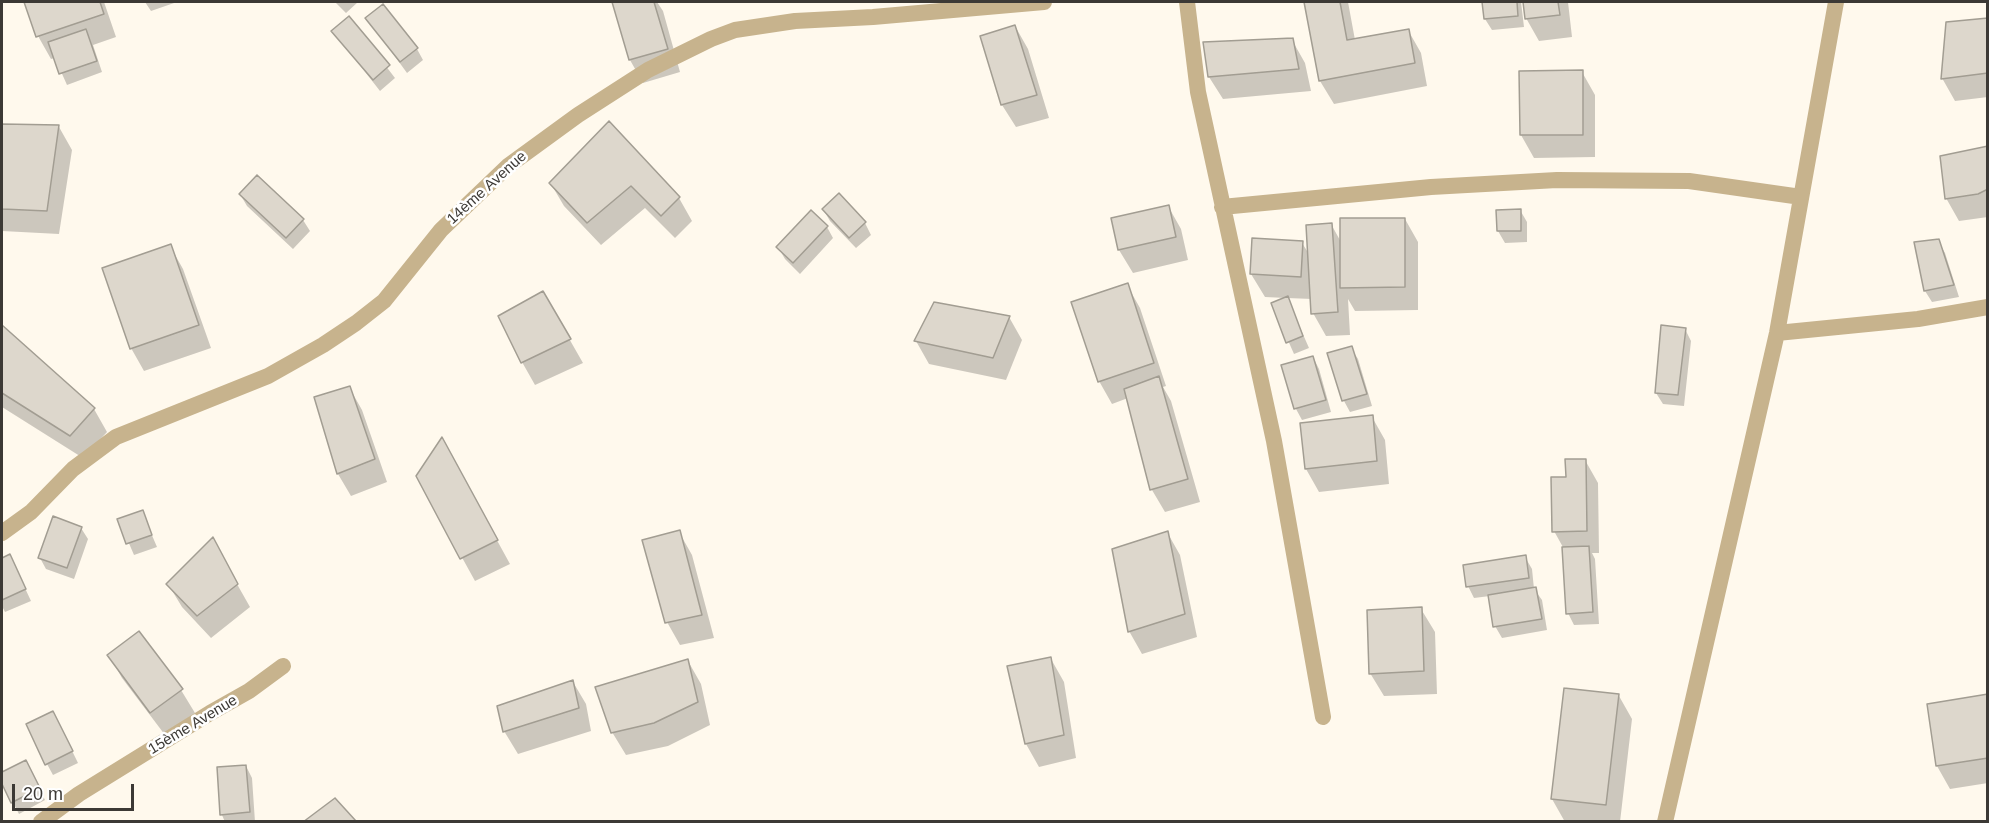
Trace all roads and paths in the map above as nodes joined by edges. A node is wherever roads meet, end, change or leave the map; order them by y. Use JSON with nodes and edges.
{"nodes":[{"id":1,"x":1044,"y":2,"type":"edge"},
{"id":2,"x":1187,"y":2,"type":"edge"},
{"id":3,"x":1836,"y":2,"type":"edge"},
{"id":4,"x":1801,"y":197,"type":"junction"},
{"id":5,"x":1222,"y":207,"type":"junction"},
{"id":6,"x":1988,"y":307,"type":"edge"},
{"id":7,"x":1777,"y":333,"type":"junction"},
{"id":8,"x":2,"y":533,"type":"edge"},
{"id":9,"x":283,"y":666,"type":"dead end"},
{"id":10,"x":1323,"y":717,"type":"dead end"},
{"id":11,"x":41,"y":822,"type":"edge"},
{"id":12,"x":1665,"y":822,"type":"edge"}],
"edges":[{"from":1,"to":8,"type":"street","name":"14ème Avenue"},
{"from":2,"to":5,"type":"street"},
{"from":3,"to":4,"type":"street"},
{"from":4,"to":5,"type":"street"},
{"from":4,"to":7,"type":"street"},
{"from":5,"to":10,"type":"street"},
{"from":6,"to":7,"type":"street"},
{"from":7,"to":12,"type":"street"},
{"from":9,"to":11,"type":"street","name":"15ème Avenue"}]}
